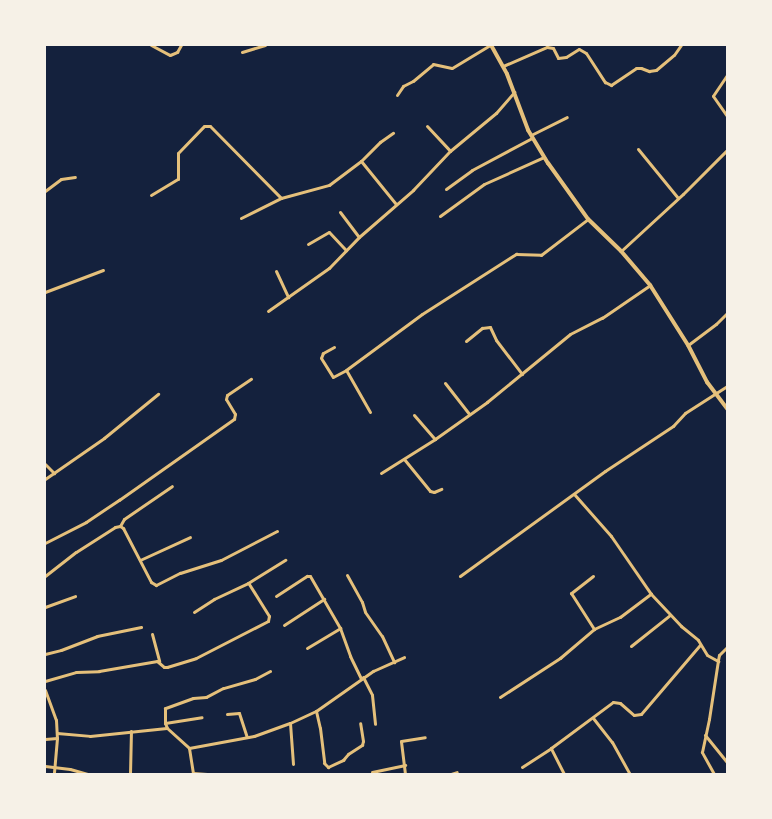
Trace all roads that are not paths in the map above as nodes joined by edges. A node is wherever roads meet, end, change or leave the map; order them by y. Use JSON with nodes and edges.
{"nodes":[{"id":1,"x":151,"y":45,"type":"edge"},
{"id":2,"x":181,"y":45,"type":"edge"},
{"id":3,"x":265,"y":45,"type":"edge"},
{"id":4,"x":491,"y":45,"type":"edge"},
{"id":5,"x":681,"y":45,"type":"edge"},
{"id":6,"x":242,"y":52,"type":"dead end"},
{"id":7,"x":503,"y":66,"type":"junction"},
{"id":8,"x":727,"y":75,"type":"edge"},
{"id":9,"x":514,"y":92,"type":"junction"},
{"id":10,"x":397,"y":95,"type":"dead end"},
{"id":11,"x":727,"y":116,"type":"edge"},
{"id":12,"x":567,"y":117,"type":"dead end"},
{"id":13,"x":427,"y":126,"type":"dead end"},
{"id":14,"x":393,"y":133,"type":"dead end"},
{"id":15,"x":531,"y":136,"type":"junction"},
{"id":16,"x":638,"y":149,"type":"dead end"},
{"id":17,"x":727,"y":150,"type":"edge"},
{"id":18,"x":450,"y":151,"type":"junction"},
{"id":19,"x":544,"y":157,"type":"junction"},
{"id":20,"x":361,"y":161,"type":"junction"},
{"id":21,"x":75,"y":177,"type":"dead end"},
{"id":22,"x":446,"y":189,"type":"dead end"},
{"id":23,"x":45,"y":191,"type":"edge"},
{"id":24,"x":151,"y":195,"type":"dead end"},
{"id":25,"x":281,"y":198,"type":"junction"},
{"id":26,"x":678,"y":198,"type":"junction"},
{"id":27,"x":396,"y":204,"type":"junction"},
{"id":28,"x":340,"y":212,"type":"dead end"},
{"id":29,"x":440,"y":216,"type":"dead end"},
{"id":30,"x":241,"y":218,"type":"dead end"},
{"id":31,"x":588,"y":219,"type":"junction"},
{"id":32,"x":359,"y":237,"type":"junction"},
{"id":33,"x":308,"y":244,"type":"dead end"},
{"id":34,"x":346,"y":250,"type":"junction"},
{"id":35,"x":621,"y":252,"type":"junction"},
{"id":36,"x":103,"y":270,"type":"dead end"},
{"id":37,"x":276,"y":271,"type":"dead end"},
{"id":38,"x":650,"y":285,"type":"junction"},
{"id":39,"x":45,"y":292,"type":"edge"},
{"id":40,"x":288,"y":297,"type":"junction"},
{"id":41,"x":268,"y":311,"type":"dead end"},
{"id":42,"x":727,"y":313,"type":"edge"},
{"id":43,"x":466,"y":342,"type":"dead end"},
{"id":44,"x":688,"y":345,"type":"junction"},
{"id":45,"x":334,"y":347,"type":"dead end"},
{"id":46,"x":346,"y":370,"type":"junction"},
{"id":47,"x":522,"y":374,"type":"junction"},
{"id":48,"x":251,"y":379,"type":"dead end"},
{"id":49,"x":445,"y":384,"type":"dead end"},
{"id":50,"x":727,"y":386,"type":"edge"},
{"id":51,"x":158,"y":394,"type":"dead end"},
{"id":52,"x":716,"y":395,"type":"junction"},
{"id":53,"x":727,"y":409,"type":"edge"},
{"id":54,"x":370,"y":412,"type":"dead end"},
{"id":55,"x":469,"y":414,"type":"junction"},
{"id":56,"x":414,"y":415,"type":"dead end"},
{"id":57,"x":435,"y":439,"type":"junction"},
{"id":58,"x":404,"y":459,"type":"junction"},
{"id":59,"x":45,"y":464,"type":"edge"},
{"id":60,"x":54,"y":473,"type":"junction"},
{"id":61,"x":381,"y":473,"type":"dead end"},
{"id":62,"x":45,"y":479,"type":"edge"},
{"id":63,"x":172,"y":486,"type":"dead end"},
{"id":64,"x":441,"y":489,"type":"dead end"},
{"id":65,"x":574,"y":494,"type":"junction"},
{"id":66,"x":120,"y":526,"type":"junction"},
{"id":67,"x":277,"y":531,"type":"dead end"},
{"id":68,"x":190,"y":538,"type":"dead end"},
{"id":69,"x":45,"y":544,"type":"edge"},
{"id":70,"x":140,"y":560,"type":"junction"},
{"id":71,"x":285,"y":560,"type":"dead end"},
{"id":72,"x":45,"y":576,"type":"edge"},
{"id":73,"x":347,"y":576,"type":"dead end"},
{"id":74,"x":460,"y":576,"type":"dead end"},
{"id":75,"x":593,"y":576,"type":"dead end"},
{"id":76,"x":248,"y":583,"type":"junction"},
{"id":77,"x":651,"y":594,"type":"junction"},
{"id":78,"x":75,"y":596,"type":"dead end"},
{"id":79,"x":276,"y":596,"type":"dead end"},
{"id":80,"x":324,"y":599,"type":"junction"},
{"id":81,"x":45,"y":607,"type":"edge"},
{"id":82,"x":194,"y":612,"type":"dead end"},
{"id":83,"x":670,"y":614,"type":"junction"},
{"id":84,"x":284,"y":625,"type":"dead end"},
{"id":85,"x":141,"y":627,"type":"dead end"},
{"id":86,"x":340,"y":628,"type":"junction"},
{"id":87,"x":594,"y":629,"type":"junction"},
{"id":88,"x":152,"y":634,"type":"dead end"},
{"id":89,"x":700,"y":645,"type":"junction"},
{"id":90,"x":631,"y":646,"type":"dead end"},
{"id":91,"x":727,"y":647,"type":"edge"},
{"id":92,"x":307,"y":648,"type":"dead end"},
{"id":93,"x":45,"y":654,"type":"edge"},
{"id":94,"x":404,"y":657,"type":"dead end"},
{"id":95,"x":159,"y":661,"type":"junction"},
{"id":96,"x":718,"y":661,"type":"junction"},
{"id":97,"x":394,"y":662,"type":"junction"},
{"id":98,"x":270,"y":671,"type":"dead end"},
{"id":99,"x":362,"y":678,"type":"junction"},
{"id":100,"x":45,"y":681,"type":"edge"},
{"id":101,"x":45,"y":690,"type":"edge"},
{"id":102,"x":500,"y":697,"type":"dead end"},
{"id":103,"x":316,"y":711,"type":"junction"},
{"id":104,"x":227,"y":714,"type":"dead end"},
{"id":105,"x":202,"y":717,"type":"dead end"},
{"id":106,"x":593,"y":718,"type":"junction"},
{"id":107,"x":165,"y":723,"type":"junction"},
{"id":108,"x":290,"y":723,"type":"junction"},
{"id":109,"x":360,"y":723,"type":"dead end"},
{"id":110,"x":375,"y":724,"type":"dead end"},
{"id":111,"x":168,"y":728,"type":"junction"},
{"id":112,"x":131,"y":731,"type":"junction"},
{"id":113,"x":57,"y":733,"type":"junction"},
{"id":114,"x":705,"y":735,"type":"junction"},
{"id":115,"x":247,"y":737,"type":"junction"},
{"id":116,"x":425,"y":737,"type":"dead end"},
{"id":117,"x":57,"y":738,"type":"junction"},
{"id":118,"x":45,"y":739,"type":"edge"},
{"id":119,"x":189,"y":748,"type":"junction"},
{"id":120,"x":551,"y":748,"type":"junction"},
{"id":121,"x":727,"y":762,"type":"edge"},
{"id":122,"x":293,"y":764,"type":"dead end"},
{"id":123,"x":405,"y":765,"type":"junction"},
{"id":124,"x":45,"y":766,"type":"edge"},
{"id":125,"x":55,"y":767,"type":"junction"},
{"id":126,"x":522,"y":767,"type":"dead end"},
{"id":127,"x":372,"y":772,"type":"dead end"},
{"id":128,"x":457,"y":772,"type":"dead end"},
{"id":129,"x":54,"y":774,"type":"edge"},
{"id":130,"x":88,"y":774,"type":"edge"},
{"id":131,"x":130,"y":774,"type":"edge"},
{"id":132,"x":193,"y":774,"type":"edge"},
{"id":133,"x":207,"y":774,"type":"edge"},
{"id":134,"x":405,"y":774,"type":"edge"},
{"id":135,"x":451,"y":774,"type":"edge"},
{"id":136,"x":564,"y":774,"type":"edge"},
{"id":137,"x":630,"y":774,"type":"edge"},
{"id":138,"x":714,"y":774,"type":"edge"}],
"edges":[{"from":1,"to":2,"type":"street"},
{"from":3,"to":6,"type":"street"},
{"from":4,"to":7,"type":"street"},
{"from":4,"to":10,"type":"street"},
{"from":5,"to":7,"type":"street"},
{"from":7,"to":9,"type":"street"},
{"from":8,"to":11,"type":"street"},
{"from":9,"to":15,"type":"street"},
{"from":9,"to":18,"type":"street"},
{"from":12,"to":15,"type":"street"},
{"from":13,"to":18,"type":"street"},
{"from":14,"to":20,"type":"street"},
{"from":15,"to":19,"type":"street"},
{"from":15,"to":22,"type":"street"},
{"from":16,"to":26,"type":"street"},
{"from":17,"to":26,"type":"street"},
{"from":18,"to":27,"type":"street"},
{"from":19,"to":29,"type":"street"},
{"from":19,"to":31,"type":"street"},
{"from":20,"to":25,"type":"street"},
{"from":20,"to":27,"type":"street"},
{"from":21,"to":23,"type":"street"},
{"from":24,"to":25,"type":"street"},
{"from":25,"to":30,"type":"street"},
{"from":26,"to":35,"type":"street"},
{"from":27,"to":32,"type":"street"},
{"from":28,"to":32,"type":"street"},
{"from":31,"to":35,"type":"street"},
{"from":31,"to":46,"type":"street"},
{"from":32,"to":34,"type":"street"},
{"from":33,"to":34,"type":"street"},
{"from":34,"to":40,"type":"street"},
{"from":35,"to":38,"type":"street"},
{"from":36,"to":39,"type":"street"},
{"from":37,"to":40,"type":"street"},
{"from":38,"to":44,"type":"street"},
{"from":38,"to":47,"type":"street"},
{"from":40,"to":41,"type":"street"},
{"from":42,"to":44,"type":"street"},
{"from":43,"to":47,"type":"street"},
{"from":44,"to":52,"type":"street"},
{"from":45,"to":46,"type":"street"},
{"from":46,"to":54,"type":"street"},
{"from":47,"to":55,"type":"street"},
{"from":48,"to":69,"type":"street"},
{"from":49,"to":55,"type":"street"},
{"from":50,"to":52,"type":"street"},
{"from":51,"to":60,"type":"street"},
{"from":52,"to":53,"type":"street"},
{"from":52,"to":65,"type":"street"},
{"from":55,"to":57,"type":"street"},
{"from":56,"to":57,"type":"street"},
{"from":57,"to":58,"type":"street"},
{"from":58,"to":61,"type":"street"},
{"from":58,"to":64,"type":"street"},
{"from":59,"to":60,"type":"street"},
{"from":60,"to":62,"type":"street"},
{"from":63,"to":66,"type":"street"},
{"from":65,"to":74,"type":"street"},
{"from":65,"to":77,"type":"street"},
{"from":66,"to":70,"type":"street"},
{"from":66,"to":72,"type":"street"},
{"from":67,"to":70,"type":"street"},
{"from":68,"to":70,"type":"street"},
{"from":71,"to":76,"type":"street"},
{"from":73,"to":97,"type":"street"},
{"from":75,"to":87,"type":"street"},
{"from":76,"to":82,"type":"street"},
{"from":76,"to":95,"type":"street"},
{"from":77,"to":83,"type":"street"},
{"from":77,"to":87,"type":"street"},
{"from":78,"to":81,"type":"street"},
{"from":79,"to":80,"type":"street"},
{"from":80,"to":84,"type":"street"},
{"from":80,"to":86,"type":"street"},
{"from":83,"to":89,"type":"street"},
{"from":83,"to":90,"type":"street"},
{"from":85,"to":93,"type":"street"},
{"from":86,"to":92,"type":"street"},
{"from":86,"to":99,"type":"street"},
{"from":87,"to":102,"type":"street"},
{"from":88,"to":95,"type":"street"},
{"from":89,"to":96,"type":"street"},
{"from":89,"to":106,"type":"street"},
{"from":91,"to":96,"type":"street"},
{"from":94,"to":97,"type":"street"},
{"from":95,"to":100,"type":"street"},
{"from":96,"to":114,"type":"street"},
{"from":97,"to":99,"type":"street"},
{"from":98,"to":107,"type":"street"},
{"from":99,"to":103,"type":"street"},
{"from":99,"to":110,"type":"street"},
{"from":101,"to":113,"type":"street"},
{"from":103,"to":108,"type":"street"},
{"from":103,"to":109,"type":"street"},
{"from":104,"to":115,"type":"street"},
{"from":105,"to":107,"type":"street"},
{"from":106,"to":120,"type":"street"},
{"from":106,"to":137,"type":"street"},
{"from":107,"to":111,"type":"street"},
{"from":108,"to":115,"type":"street"},
{"from":108,"to":122,"type":"street"},
{"from":111,"to":112,"type":"street"},
{"from":111,"to":119,"type":"street"},
{"from":112,"to":113,"type":"street"},
{"from":112,"to":131,"type":"street"},
{"from":113,"to":117,"type":"street"},
{"from":114,"to":121,"type":"street"},
{"from":114,"to":138,"type":"street"},
{"from":115,"to":119,"type":"street"},
{"from":116,"to":123,"type":"street"},
{"from":117,"to":118,"type":"street"},
{"from":117,"to":125,"type":"street"},
{"from":119,"to":132,"type":"street"},
{"from":120,"to":126,"type":"street"},
{"from":120,"to":136,"type":"street"},
{"from":123,"to":127,"type":"street"},
{"from":123,"to":134,"type":"street"},
{"from":124,"to":125,"type":"street"},
{"from":125,"to":129,"type":"street"},
{"from":125,"to":130,"type":"street"},
{"from":128,"to":135,"type":"street"},
{"from":132,"to":133,"type":"street"}]}
